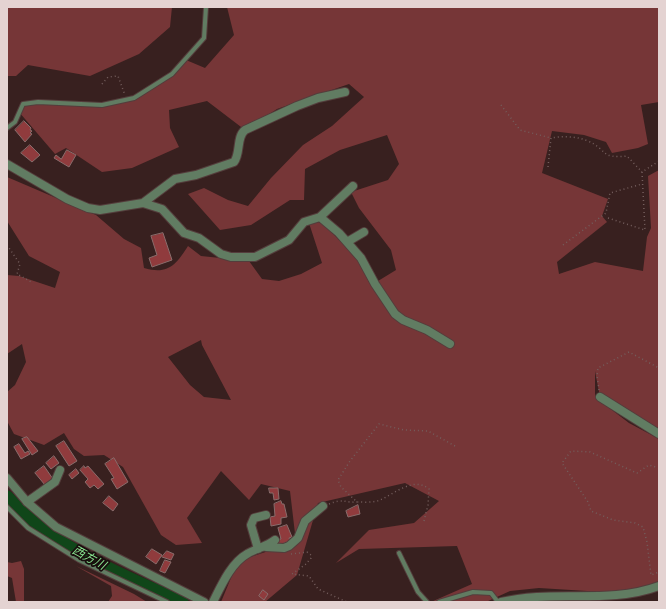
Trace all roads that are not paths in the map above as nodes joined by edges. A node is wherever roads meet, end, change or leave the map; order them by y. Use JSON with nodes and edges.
{"nodes":[{"id":1,"x":206,"y":7,"type":"edge"},
{"id":2,"x":345,"y":92,"type":"dead end"},
{"id":3,"x":7,"y":128,"type":"edge"},
{"id":4,"x":7,"y":164,"type":"edge"},
{"id":5,"x":353,"y":186,"type":"dead end"},
{"id":6,"x":143,"y":202,"type":"junction"},
{"id":7,"x":320,"y":217,"type":"junction"},
{"id":8,"x":364,"y":232,"type":"dead end"},
{"id":9,"x":347,"y":242,"type":"junction"},
{"id":10,"x":450,"y":344,"type":"dead end"},
{"id":11,"x":600,"y":397,"type":"road end"},
{"id":12,"x":659,"y":434,"type":"edge"},
{"id":13,"x":60,"y":470,"type":"dead end"},
{"id":14,"x":7,"y":478,"type":"edge"},
{"id":15,"x":27,"y":502,"type":"junction"},
{"id":16,"x":323,"y":506,"type":"road end"},
{"id":17,"x":7,"y":508,"type":"edge"},
{"id":18,"x":266,"y":515,"type":"dead end"},
{"id":19,"x":275,"y":540,"type":"dead end"},
{"id":20,"x":266,"y":547,"type":"junction"},
{"id":21,"x":258,"y":549,"type":"junction"},
{"id":22,"x":399,"y":553,"type":"dead end"},
{"id":23,"x":659,"y":586,"type":"edge"},
{"id":24,"x":541,"y":599,"type":"edge"},
{"id":25,"x":167,"y":602,"type":"edge"},
{"id":26,"x":204,"y":602,"type":"edge"},
{"id":27,"x":213,"y":602,"type":"edge"},
{"id":28,"x":427,"y":602,"type":"edge"},
{"id":29,"x":439,"y":602,"type":"edge"},
{"id":30,"x":498,"y":602,"type":"edge"},
{"id":31,"x":501,"y":602,"type":"edge"}],
"edges":[{"from":1,"to":3,"type":"lane"},
{"from":2,"to":6,"type":"street"},
{"from":4,"to":6,"type":"street"},
{"from":5,"to":7,"type":"street"},
{"from":6,"to":7,"type":"street"},
{"from":7,"to":9,"type":"street"},
{"from":8,"to":9,"type":"street"},
{"from":9,"to":10,"type":"street"},
{"from":11,"to":12,"type":"street"},
{"from":13,"to":15,"type":"street"},
{"from":14,"to":15,"type":"street"},
{"from":15,"to":26,"type":"street"},
{"from":16,"to":20,"type":"street"},
{"from":17,"to":25,"type":"lane"},
{"from":18,"to":21,"type":"street"},
{"from":19,"to":20,"type":"street"},
{"from":20,"to":21,"type":"street"},
{"from":21,"to":27,"type":"street"},
{"from":22,"to":28,"type":"lane"},
{"from":23,"to":24,"type":"street"},
{"from":24,"to":31,"type":"street"},
{"from":29,"to":30,"type":"lane"}]}
